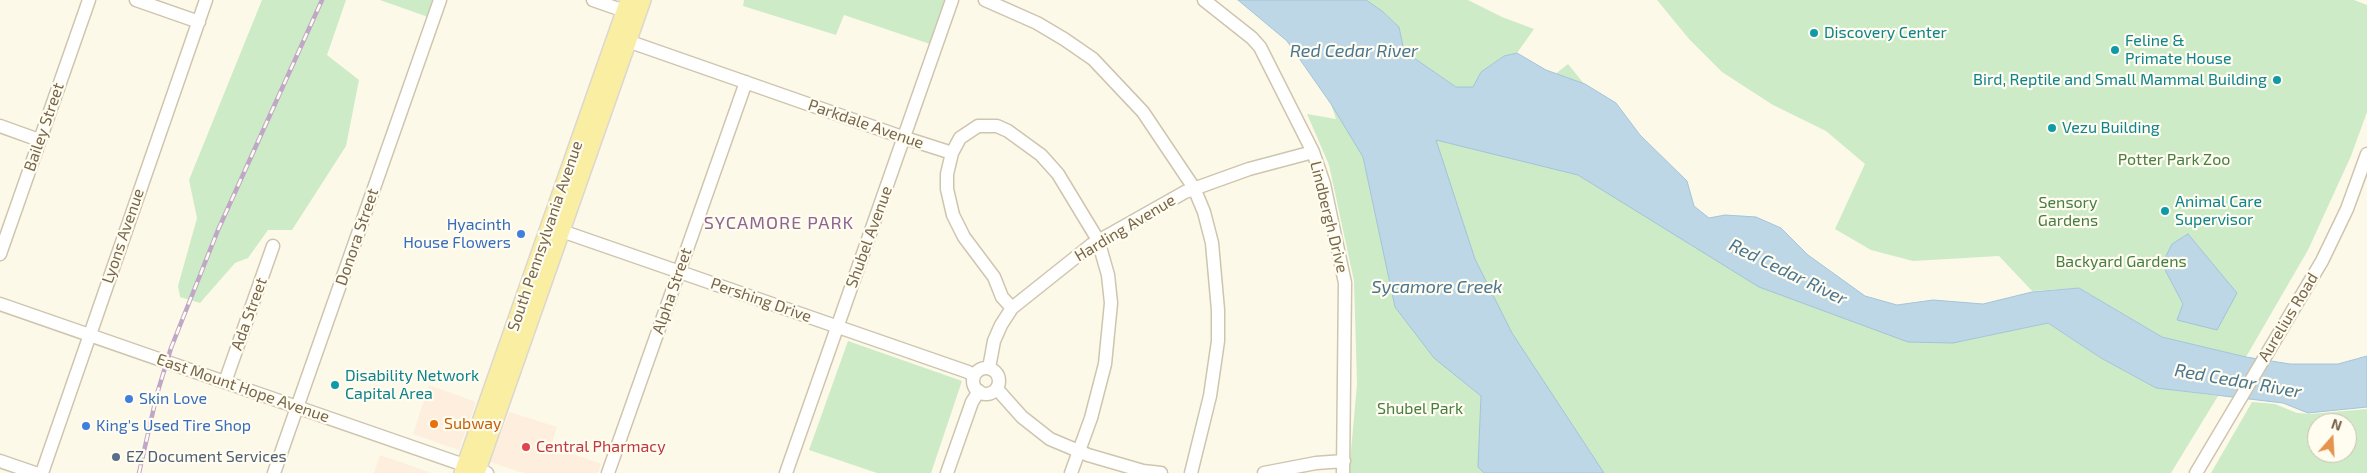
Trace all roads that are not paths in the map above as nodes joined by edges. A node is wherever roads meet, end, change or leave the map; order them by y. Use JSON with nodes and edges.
{"nodes":[{"id":1,"x":89,"y":0,"type":"edge"},
{"id":2,"x":136,"y":0,"type":"edge"},
{"id":3,"x":206,"y":0,"type":"edge"},
{"id":4,"x":440,"y":0,"type":"edge"},
{"id":5,"x":592,"y":0,"type":"edge"},
{"id":6,"x":643,"y":0,"type":"edge"},
{"id":7,"x":952,"y":0,"type":"edge"},
{"id":8,"x":985,"y":0,"type":"edge"},
{"id":9,"x":1204,"y":0,"type":"edge"},
{"id":10,"x":630,"y":9,"type":"edge"},
{"id":11,"x":199,"y":22,"type":"junction"},
{"id":12,"x":621,"y":39,"type":"junction"},
{"id":13,"x":746,"y":82,"type":"junction"},
{"id":14,"x":0,"y":126,"type":"edge"},
{"id":15,"x":905,"y":138,"type":"junction"},
{"id":16,"x":39,"y":140,"type":"junction"},
{"id":17,"x":952,"y":152,"type":"junction"},
{"id":18,"x":1313,"y":152,"type":"junction"},
{"id":19,"x":2367,"y":154,"type":"edge"},
{"id":20,"x":1194,"y":188,"type":"junction"},
{"id":21,"x":555,"y":228,"type":"junction"},
{"id":22,"x":1098,"y":240,"type":"junction"},
{"id":23,"x":273,"y":246,"type":"dead end"},
{"id":24,"x":0,"y":254,"type":"edge"},
{"id":25,"x":678,"y":271,"type":"junction"},
{"id":26,"x":0,"y":304,"type":"edge"},
{"id":27,"x":1012,"y":308,"type":"junction"},
{"id":28,"x":837,"y":327,"type":"junction"},
{"id":29,"x":89,"y":335,"type":"junction"},
{"id":30,"x":988,"y":368,"type":"junction"},
{"id":31,"x":974,"y":376,"type":"junction"},
{"id":32,"x":225,"y":382,"type":"junction"},
{"id":33,"x":997,"y":389,"type":"junction"},
{"id":34,"x":979,"y":391,"type":"junction"},
{"id":35,"x":298,"y":407,"type":"junction"},
{"id":36,"x":1079,"y":452,"type":"junction"},
{"id":37,"x":0,"y":460,"type":"edge"},
{"id":38,"x":1343,"y":467,"type":"edge"},
{"id":39,"x":474,"y":471,"type":"edge"},
{"id":40,"x":35,"y":473,"type":"edge"},
{"id":41,"x":42,"y":473,"type":"edge"},
{"id":42,"x":274,"y":473,"type":"edge"},
{"id":43,"x":608,"y":473,"type":"edge"},
{"id":44,"x":786,"y":473,"type":"edge"},
{"id":45,"x":947,"y":473,"type":"edge"},
{"id":46,"x":1072,"y":473,"type":"edge"},
{"id":47,"x":1161,"y":473,"type":"edge"},
{"id":48,"x":1191,"y":473,"type":"edge"},
{"id":49,"x":1264,"y":473,"type":"edge"},
{"id":50,"x":2196,"y":473,"type":"edge"}],
"edges":[{"from":1,"to":16,"type":"street","name":"Bailey Street"},
{"from":2,"to":11,"type":"street"},
{"from":3,"to":11,"type":"street","name":"Lyons Avenue"},
{"from":4,"to":35,"type":"street","name":"Donora Street"},
{"from":5,"to":10,"type":"street"},
{"from":6,"to":10,"type":"main road","name":"South Pennsylvania Avenue"},
{"from":7,"to":15,"type":"street","name":"Shubel Avenue"},
{"from":8,"to":20,"type":"street"},
{"from":9,"to":18,"type":"street","name":"Lindbergh Drive"},
{"from":10,"to":12,"type":"main road","name":"South Pennsylvania Avenue"},
{"from":11,"to":29,"type":"street","name":"Lyons Avenue"},
{"from":12,"to":13,"type":"street","name":"Parkdale Avenue"},
{"from":12,"to":21,"type":"main road","name":"South Pennsylvania Avenue"},
{"from":13,"to":15,"type":"street","name":"Parkdale Avenue"},
{"from":13,"to":25,"type":"street","name":"Alpha Street"},
{"from":14,"to":16,"type":"street"},
{"from":15,"to":17,"type":"street","name":"Parkdale Avenue"},
{"from":15,"to":28,"type":"street","name":"Shubel Avenue"},
{"from":16,"to":24,"type":"street","name":"Bailey Street"},
{"from":17,"to":22,"type":"street"},
{"from":17,"to":27,"type":"street"},
{"from":18,"to":20,"type":"street","name":"Harding Avenue"},
{"from":18,"to":38,"type":"street","name":"Lindbergh Drive"},
{"from":19,"to":50,"type":"street","name":"Aurelius Road"},
{"from":20,"to":22,"type":"street","name":"Harding Avenue"},
{"from":20,"to":48,"type":"street"},
{"from":21,"to":25,"type":"street","name":"Pershing Drive"},
{"from":21,"to":39,"type":"main road","name":"South Pennsylvania Avenue"},
{"from":22,"to":27,"type":"street","name":"Harding Avenue"},
{"from":22,"to":36,"type":"street"},
{"from":23,"to":32,"type":"street","name":"Ada Street"},
{"from":25,"to":28,"type":"street","name":"Pershing Drive"},
{"from":25,"to":43,"type":"street","name":"Alpha Street"},
{"from":26,"to":29,"type":"street","name":"East Mount Hope Avenue"},
{"from":27,"to":30,"type":"street","name":"Harding Avenue"},
{"from":28,"to":31,"type":"street","name":"Pershing Drive"},
{"from":28,"to":44,"type":"street","name":"Shubel Avenue"},
{"from":29,"to":32,"type":"street","name":"East Mount Hope Avenue"},
{"from":29,"to":41,"type":"street","name":"Lyons Avenue"},
{"from":30,"to":31,"type":"street"},
{"from":30,"to":33,"type":"street"},
{"from":31,"to":34,"type":"street"},
{"from":32,"to":35,"type":"street","name":"East Mount Hope Avenue"},
{"from":33,"to":34,"type":"street"},
{"from":33,"to":36,"type":"street"},
{"from":34,"to":45,"type":"street"},
{"from":35,"to":39,"type":"street","name":"East Mount Hope Avenue"},
{"from":35,"to":42,"type":"street","name":"Donora Street"},
{"from":36,"to":46,"type":"street"},
{"from":36,"to":47,"type":"street"},
{"from":37,"to":40,"type":"street"},
{"from":38,"to":49,"type":"street"}]}
